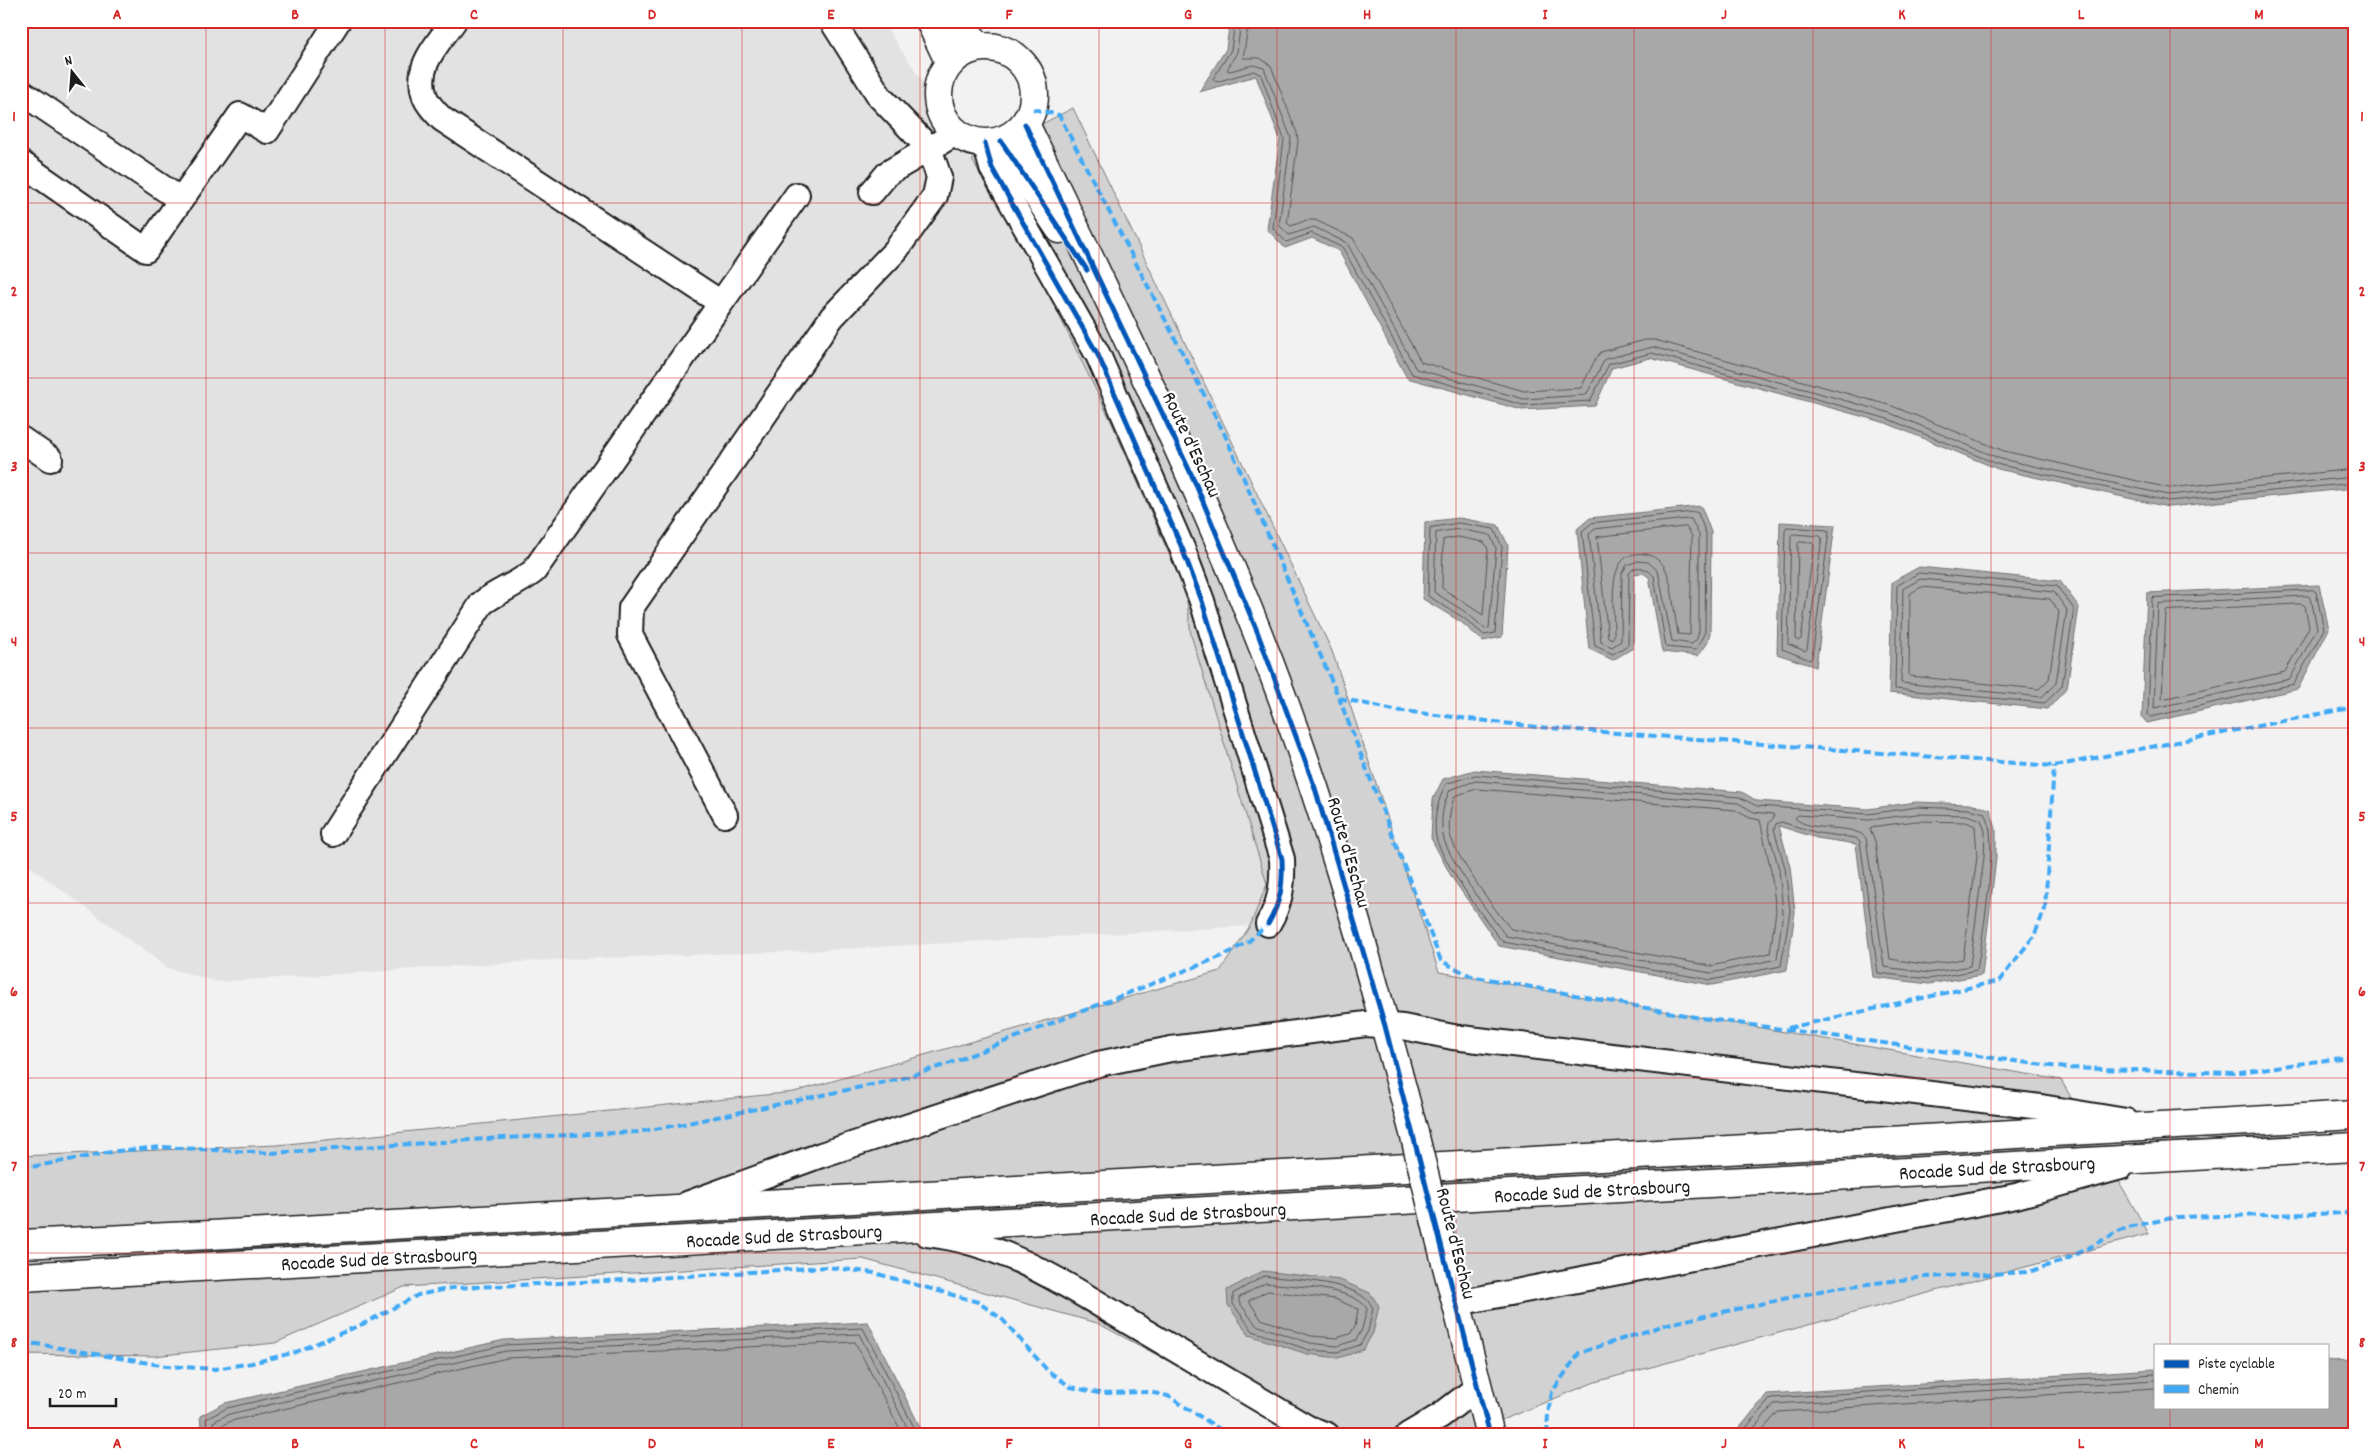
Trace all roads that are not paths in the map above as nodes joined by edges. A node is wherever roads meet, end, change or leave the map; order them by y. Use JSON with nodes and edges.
{"nodes":[{"id":1,"x":338,"y":21,"type":"edge"},
{"id":2,"x":454,"y":21,"type":"edge"},
{"id":3,"x":832,"y":21,"type":"edge"},
{"id":4,"x":930,"y":21,"type":"edge"},
{"id":5,"x":956,"y":21,"type":"edge"},
{"id":6,"x":980,"y":47,"type":"junction"},
{"id":7,"x":950,"y":63,"type":"junction"},
{"id":8,"x":21,"y":92,"type":"edge"},
{"id":9,"x":1025,"y":124,"type":"junction"},
{"id":10,"x":956,"y":133,"type":"junction"},
{"id":11,"x":993,"y":142,"type":"junction"},
{"id":12,"x":930,"y":148,"type":"junction"},
{"id":13,"x":21,"y":163,"type":"edge"},
{"id":14,"x":872,"y":192,"type":"dead end"},
{"id":15,"x":797,"y":195,"type":"dead end"},
{"id":16,"x":181,"y":200,"type":"junction"},
{"id":17,"x":1109,"y":302,"type":"junction"},
{"id":18,"x":722,"y":303,"type":"junction"},
{"id":19,"x":21,"y":439,"type":"edge"},
{"id":20,"x":50,"y":459,"type":"dead end"},
{"id":21,"x":725,"y":815,"type":"dead end"},
{"id":22,"x":332,"y":834,"type":"dead end"},
{"id":23,"x":1268,"y":924,"type":"dead end"},
{"id":24,"x":1385,"y":1026,"type":"junction"},
{"id":25,"x":2355,"y":1115,"type":"edge"},
{"id":26,"x":2158,"y":1126,"type":"junction"},
{"id":27,"x":2355,"y":1147,"type":"edge"},
{"id":28,"x":2152,"y":1158,"type":"junction"},
{"id":29,"x":674,"y":1208,"type":"junction"},
{"id":30,"x":881,"y":1230,"type":"junction"},
{"id":31,"x":21,"y":1244,"type":"edge"},
{"id":32,"x":21,"y":1277,"type":"edge"},
{"id":33,"x":1457,"y":1303,"type":"junction"},
{"id":34,"x":1478,"y":1387,"type":"junction"},
{"id":35,"x":1327,"y":1435,"type":"edge"},
{"id":36,"x":1408,"y":1435,"type":"edge"},
{"id":37,"x":1490,"y":1435,"type":"edge"}],
"edges":[{"from":1,"to":16,"type":"street"},
{"from":2,"to":18,"type":"street"},
{"from":3,"to":12,"type":"street"},
{"from":4,"to":7,"type":"main road"},
{"from":5,"to":6,"type":"main road"},
{"from":6,"to":7,"type":"main road"},
{"from":6,"to":9,"type":"main road"},
{"from":7,"to":10,"type":"main road"},
{"from":8,"to":16,"type":"street"},
{"from":9,"to":11,"type":"main road"},
{"from":9,"to":17,"type":"main road","name":"Route d'Eschau"},
{"from":10,"to":11,"type":"main road"},
{"from":10,"to":12,"type":"street"},
{"from":11,"to":17,"type":"main road","name":"Route d'Eschau"},
{"from":11,"to":23,"type":"street"},
{"from":12,"to":14,"type":"street"},
{"from":12,"to":21,"type":"street"},
{"from":13,"to":16,"type":"street"},
{"from":15,"to":18,"type":"street"},
{"from":17,"to":24,"type":"main road","name":"Route d'Eschau"},
{"from":18,"to":22,"type":"street"},
{"from":19,"to":20,"type":"street"},
{"from":24,"to":26,"type":"street"},
{"from":24,"to":29,"type":"street"},
{"from":24,"to":33,"type":"main road","name":"Route d'Eschau","bridge":true},
{"from":25,"to":26,"type":"main road","name":"Rocade Sud de Strasbourg"},
{"from":26,"to":29,"type":"main road","name":"Rocade Sud de Strasbourg"},
{"from":27,"to":28,"type":"main road","name":"Rocade Sud de Strasbourg"},
{"from":28,"to":30,"type":"main road","name":"Rocade Sud de Strasbourg"},
{"from":28,"to":33,"type":"street"},
{"from":29,"to":31,"type":"main road","name":"Rocade Sud de Strasbourg"},
{"from":30,"to":32,"type":"main road","name":"Rocade Sud de Strasbourg"},
{"from":30,"to":35,"type":"street"},
{"from":33,"to":34,"type":"main road","name":"Route d'Eschau"},
{"from":34,"to":36,"type":"street"},
{"from":34,"to":37,"type":"main road","name":"Route d'Eschau"}]}
